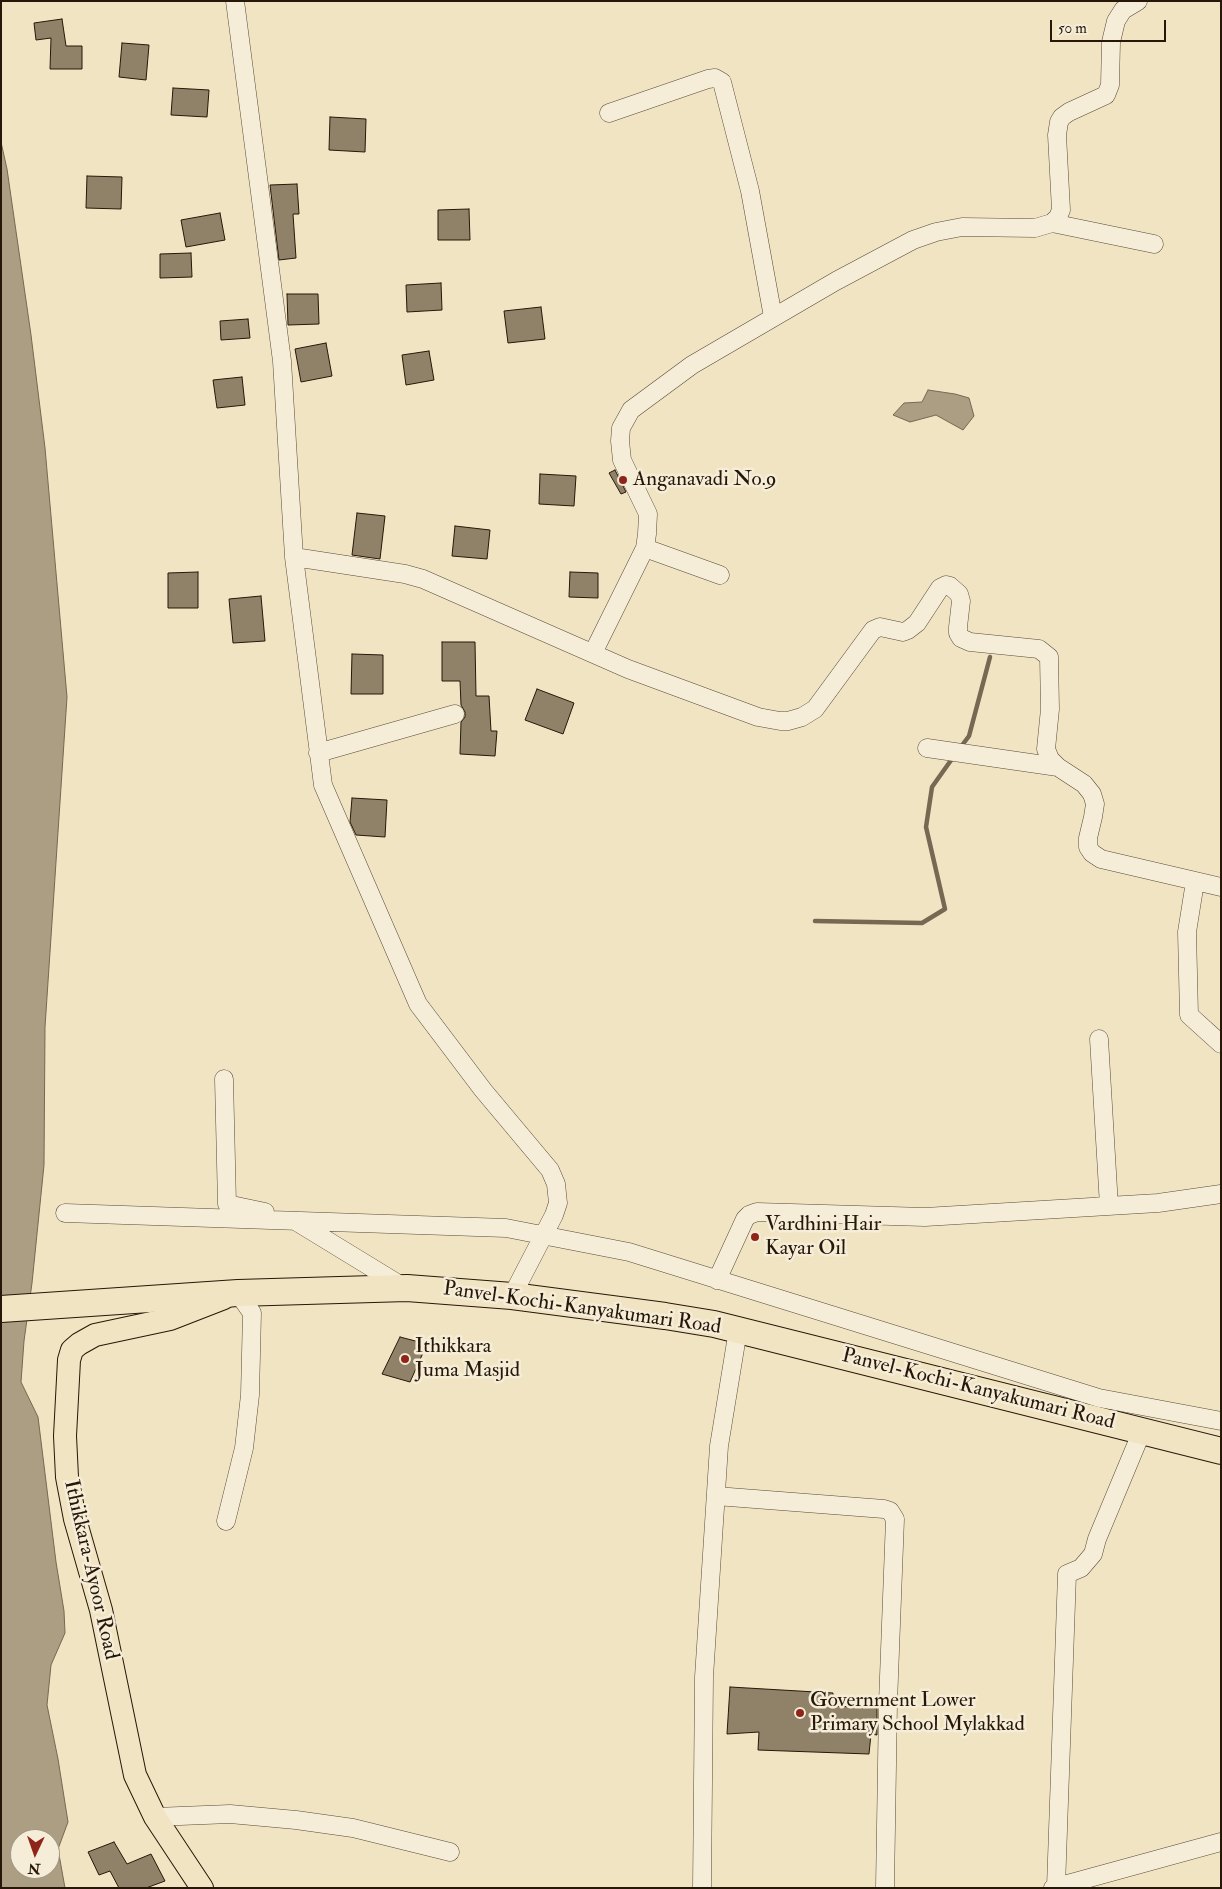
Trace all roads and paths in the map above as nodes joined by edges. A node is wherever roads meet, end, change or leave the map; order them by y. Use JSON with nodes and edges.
{"nodes":[{"id":1,"x":235,"y":1,"type":"edge"},
{"id":2,"x":1138,"y":1,"type":"edge"},
{"id":3,"x":609,"y":113,"type":"dead end"},
{"id":4,"x":1052,"y":222,"type":"junction"},
{"id":5,"x":1154,"y":244,"type":"dead end"},
{"id":6,"x":773,"y":317,"type":"junction"},
{"id":7,"x":645,"y":548,"type":"junction"},
{"id":8,"x":294,"y":557,"type":"junction"},
{"id":9,"x":720,"y":574,"type":"dead end"},
{"id":10,"x":593,"y":653,"type":"junction"},
{"id":11,"x":455,"y":714,"type":"dead end"},
{"id":12,"x":927,"y":748,"type":"dead end"},
{"id":13,"x":318,"y":753,"type":"junction"},
{"id":14,"x":1058,"y":767,"type":"junction"},
{"id":15,"x":1195,"y":882,"type":"junction"},
{"id":16,"x":1221,"y":887,"type":"edge"},
{"id":17,"x":1099,"y":1039,"type":"dead end"},
{"id":18,"x":1221,"y":1044,"type":"edge"},
{"id":19,"x":224,"y":1079,"type":"dead end"},
{"id":20,"x":1221,"y":1194,"type":"edge"},
{"id":21,"x":1110,"y":1206,"type":"junction"},
{"id":22,"x":65,"y":1213,"type":"dead end"},
{"id":23,"x":295,"y":1221,"type":"junction"},
{"id":24,"x":543,"y":1236,"type":"junction"},
{"id":25,"x":717,"y":1280,"type":"junction"},
{"id":26,"x":407,"y":1288,"type":"junction"},
{"id":27,"x":238,"y":1293,"type":"junction"},
{"id":28,"x":512,"y":1296,"type":"junction"},
{"id":29,"x":1,"y":1309,"type":"edge"},
{"id":30,"x":738,"y":1330,"type":"junction"},
{"id":31,"x":1221,"y":1421,"type":"edge"},
{"id":32,"x":1142,"y":1431,"type":"junction"},
{"id":33,"x":1221,"y":1451,"type":"edge"},
{"id":34,"x":716,"y":1496,"type":"junction"},
{"id":35,"x":226,"y":1520,"type":"dead end"},
{"id":36,"x":155,"y":1817,"type":"junction"},
{"id":37,"x":1221,"y":1842,"type":"edge"},
{"id":38,"x":450,"y":1852,"type":"dead end"},
{"id":39,"x":1055,"y":1887,"type":"edge"},
{"id":40,"x":202,"y":1888,"type":"edge"},
{"id":41,"x":702,"y":1888,"type":"edge"},
{"id":42,"x":884,"y":1888,"type":"edge"}],
"edges":[{"from":1,"to":8,"type":"street"},
{"from":2,"to":4,"type":"street"},
{"from":3,"to":6,"type":"street"},
{"from":4,"to":5,"type":"street"},
{"from":4,"to":6,"type":"street"},
{"from":6,"to":7,"type":"street"},
{"from":7,"to":9,"type":"street"},
{"from":7,"to":10,"type":"street"},
{"from":8,"to":10,"type":"street"},
{"from":8,"to":13,"type":"street"},
{"from":10,"to":14,"type":"street"},
{"from":11,"to":13,"type":"street"},
{"from":12,"to":14,"type":"street"},
{"from":13,"to":24,"type":"street"},
{"from":14,"to":15,"type":"street"},
{"from":15,"to":16,"type":"street"},
{"from":15,"to":18,"type":"street"},
{"from":17,"to":21,"type":"street"},
{"from":19,"to":23,"type":"street"},
{"from":20,"to":21,"type":"street"},
{"from":21,"to":25,"type":"street"},
{"from":22,"to":23,"type":"street"},
{"from":23,"to":24,"type":"street"},
{"from":23,"to":26,"type":"street"},
{"from":24,"to":25,"type":"street"},
{"from":24,"to":28,"type":"street"},
{"from":25,"to":31,"type":"street"},
{"from":26,"to":27,"type":"highway","name":"Panvel-Kochi-Kanyakumari Road"},
{"from":26,"to":28,"type":"highway","name":"Panvel-Kochi-Kanyakumari Road"},
{"from":27,"to":29,"type":"highway","name":"Panvel-Kochi-Kanyakumari Road"},
{"from":27,"to":35,"type":"street"},
{"from":27,"to":36,"type":"main road","name":"Ithikkara-Ayoor Road"},
{"from":28,"to":30,"type":"highway","name":"Panvel-Kochi-Kanyakumari Road"},
{"from":30,"to":32,"type":"highway","name":"Panvel-Kochi-Kanyakumari Road"},
{"from":30,"to":34,"type":"street"},
{"from":32,"to":33,"type":"highway","name":"Panvel-Kochi-Kanyakumari Road"},
{"from":32,"to":39,"type":"street"},
{"from":34,"to":41,"type":"street"},
{"from":34,"to":42,"type":"street"},
{"from":36,"to":38,"type":"street"},
{"from":36,"to":40,"type":"main road","name":"Ithikkara-Ayoor Road"},
{"from":37,"to":39,"type":"street"}]}
